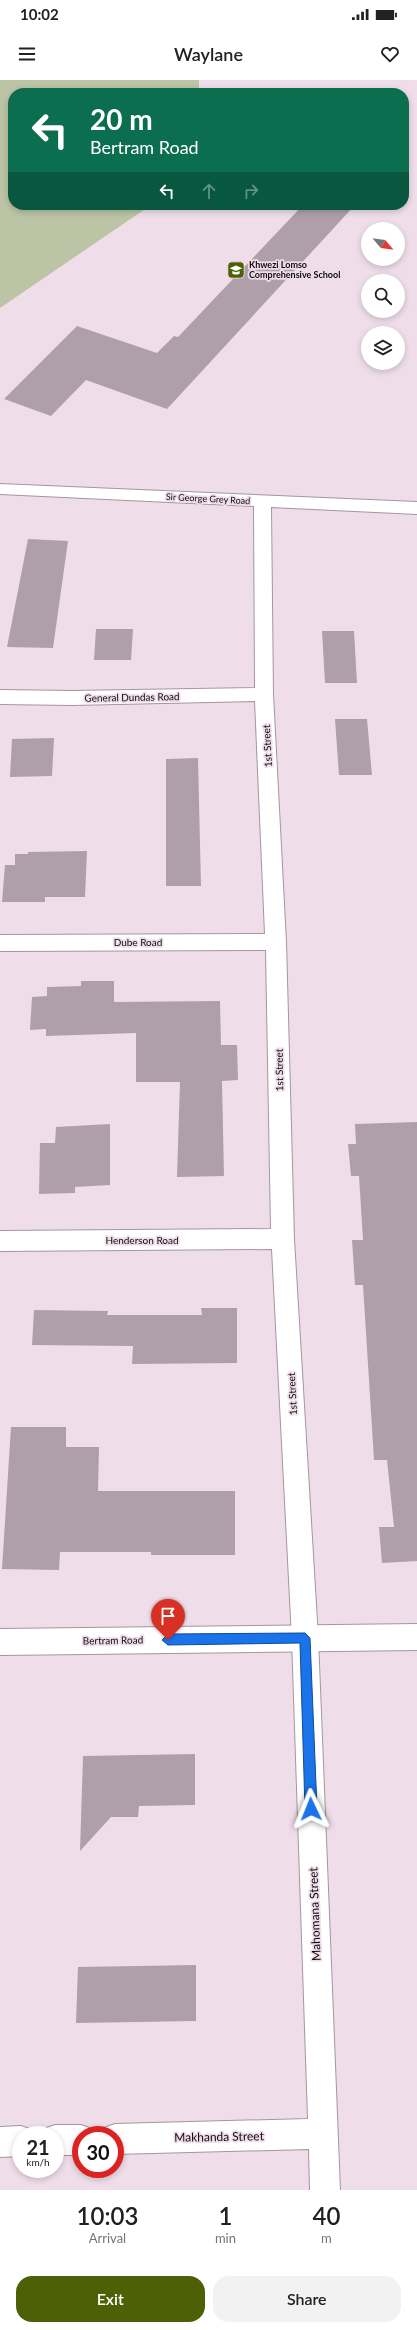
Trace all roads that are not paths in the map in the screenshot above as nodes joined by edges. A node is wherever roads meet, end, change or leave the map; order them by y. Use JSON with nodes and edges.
{"nodes":[{"id":1,"x":0,"y":489,"type":"edge"},
{"id":2,"x":262,"y":501,"type":"junction"},
{"id":3,"x":417,"y":508,"type":"edge"},
{"id":4,"x":264,"y":694,"type":"junction"},
{"id":5,"x":0,"y":697,"type":"edge"},
{"id":6,"x":276,"y":942,"type":"junction"},
{"id":7,"x":0,"y":943,"type":"edge"},
{"id":8,"x":283,"y":1239,"type":"junction"},
{"id":9,"x":0,"y":1241,"type":"edge"},
{"id":10,"x":417,"y":1637,"type":"edge"},
{"id":11,"x":305,"y":1638,"type":"junction"},
{"id":12,"x":0,"y":1642,"type":"edge"},
{"id":13,"x":323,"y":2134,"type":"junction"},
{"id":14,"x":124,"y":2139,"type":"edge"},
{"id":15,"x":12,"y":2141,"type":"edge"},
{"id":16,"x":0,"y":2142,"type":"edge"},
{"id":17,"x":325,"y":2190,"type":"edge"}],
"edges":[{"from":1,"to":2,"type":"street","name":"Sir George Grey Road"},
{"from":2,"to":3,"type":"street","name":"Sir George Grey Road"},
{"from":2,"to":4,"type":"street","name":"1st Street"},
{"from":4,"to":5,"type":"street","name":"General Dundas Road"},
{"from":4,"to":6,"type":"street","name":"1st Street"},
{"from":6,"to":7,"type":"street","name":"Dube Road"},
{"from":6,"to":8,"type":"street","name":"1st Street"},
{"from":8,"to":9,"type":"street","name":"Henderson Road"},
{"from":8,"to":11,"type":"street","name":"1st Street"},
{"from":10,"to":11,"type":"street","name":"Bertram Road"},
{"from":11,"to":12,"type":"street","name":"Bertram Road"},
{"from":11,"to":13,"type":"street","name":"Mahomana Street"},
{"from":13,"to":14,"type":"street","name":"Makhanda Street"},
{"from":13,"to":17,"type":"street","name":"Mahomana Street"},
{"from":15,"to":16,"type":"street"}]}
